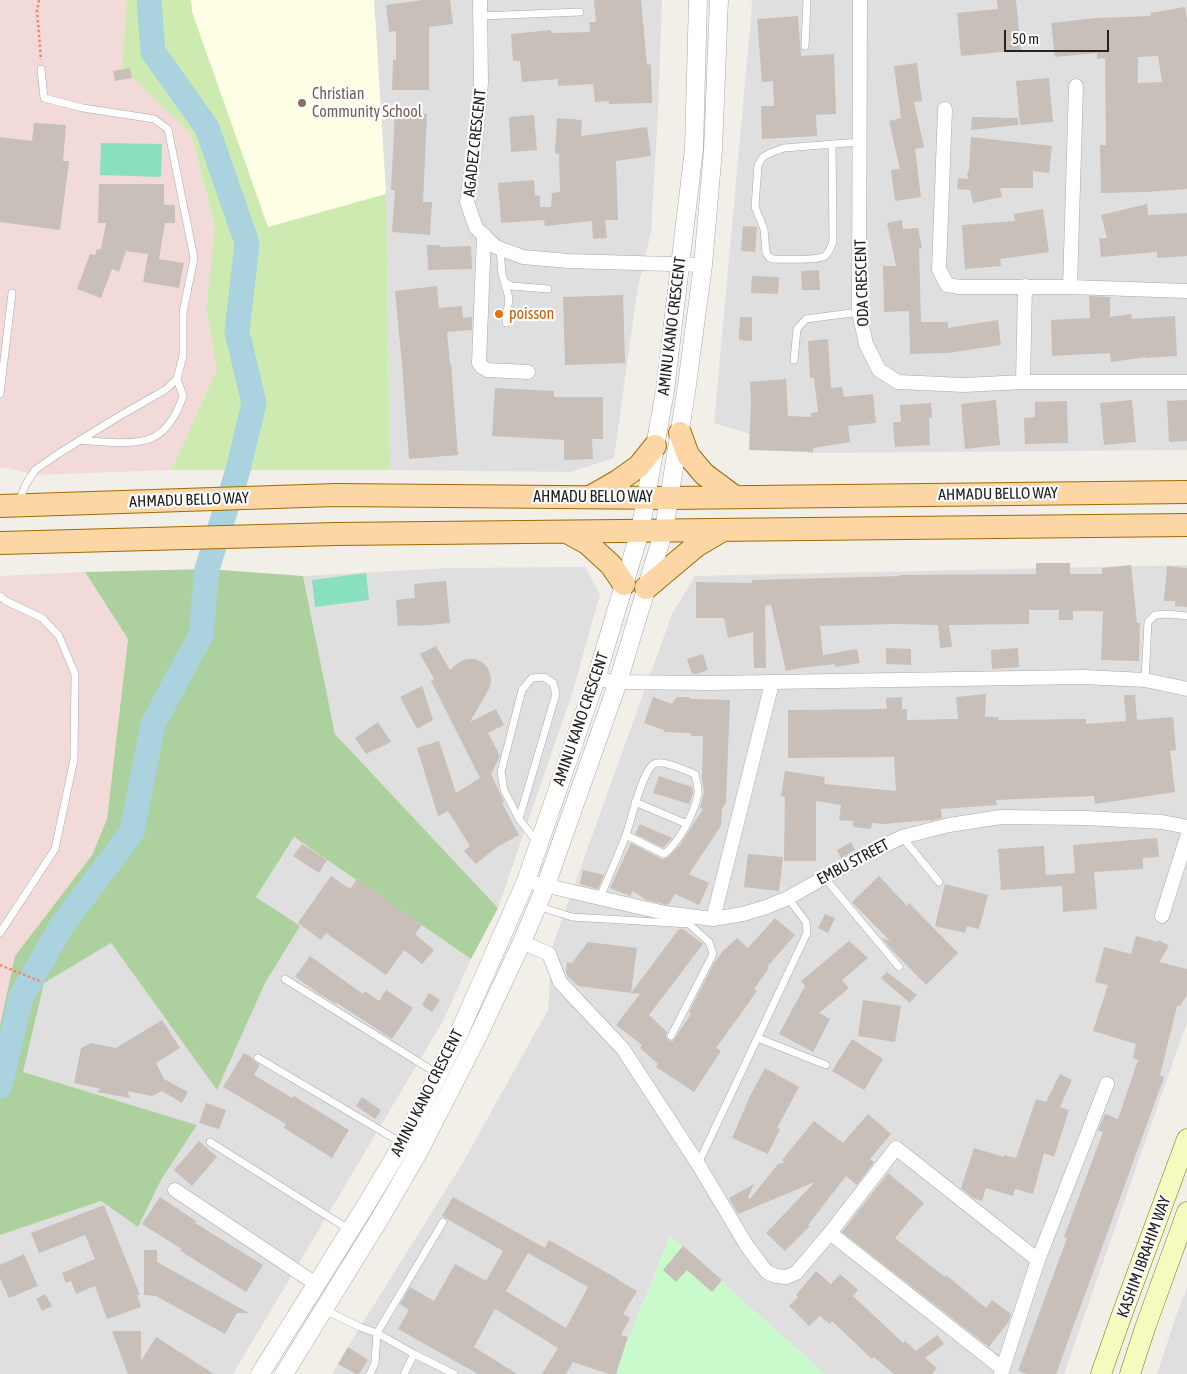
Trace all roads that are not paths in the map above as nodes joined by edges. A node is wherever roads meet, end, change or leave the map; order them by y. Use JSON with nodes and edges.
{"nodes":[{"id":1,"x":480,"y":0,"type":"edge"},
{"id":2,"x":698,"y":0,"type":"edge"},
{"id":3,"x":719,"y":0,"type":"edge"},
{"id":4,"x":807,"y":0,"type":"edge"},
{"id":5,"x":860,"y":0,"type":"edge"},
{"id":6,"x":580,"y":12,"type":"dead end"},
{"id":7,"x":481,"y":16,"type":"junction"},
{"id":8,"x":805,"y":46,"type":"dead end"},
{"id":9,"x":42,"y":69,"type":"road end"},
{"id":10,"x":1076,"y":86,"type":"dead end"},
{"id":11,"x":945,"y":109,"type":"dead end"},
{"id":12,"x":860,"y":142,"type":"junction"},
{"id":13,"x":832,"y":144,"type":"junction"},
{"id":14,"x":484,"y":235,"type":"junction"},
{"id":15,"x":500,"y":249,"type":"junction"},
{"id":16,"x":680,"y":264,"type":"junction"},
{"id":17,"x":703,"y":265,"type":"junction"},
{"id":18,"x":505,"y":282,"type":"junction"},
{"id":19,"x":1025,"y":286,"type":"junction"},
{"id":20,"x":1070,"y":287,"type":"junction"},
{"id":21,"x":548,"y":289,"type":"dead end"},
{"id":22,"x":1187,"y":291,"type":"edge"},
{"id":23,"x":12,"y":293,"type":"dead end"},
{"id":24,"x":859,"y":312,"type":"junction"},
{"id":25,"x":506,"y":323,"type":"dead end"},
{"id":26,"x":794,"y":360,"type":"dead end"},
{"id":27,"x":528,"y":372,"type":"dead end"},
{"id":28,"x":177,"y":379,"type":"junction"},
{"id":29,"x":1023,"y":382,"type":"junction"},
{"id":30,"x":1187,"y":382,"type":"edge"},
{"id":31,"x":0,"y":394,"type":"edge"},
{"id":32,"x":680,"y":433,"type":"junction"},
{"id":33,"x":80,"y":440,"type":"junction"},
{"id":34,"x":655,"y":446,"type":"junction"},
{"id":35,"x":1187,"y":492,"type":"edge"},
{"id":36,"x":590,"y":497,"type":"junction"},
{"id":37,"x":646,"y":497,"type":"junction"},
{"id":38,"x":735,"y":497,"type":"junction"},
{"id":39,"x":669,"y":498,"type":"junction"},
{"id":40,"x":9,"y":506,"type":"edge"},
{"id":41,"x":1187,"y":526,"type":"edge"},
{"id":42,"x":724,"y":529,"type":"junction"},
{"id":43,"x":664,"y":530,"type":"junction"},
{"id":44,"x":640,"y":531,"type":"junction"},
{"id":45,"x":567,"y":532,"type":"junction"},
{"id":46,"x":0,"y":543,"type":"edge"},
{"id":47,"x":635,"y":586,"type":"junction"},
{"id":48,"x":0,"y":596,"type":"edge"},
{"id":49,"x":1187,"y":616,"type":"edge"},
{"id":50,"x":596,"y":679,"type":"junction"},
{"id":51,"x":1146,"y":680,"type":"junction"},
{"id":52,"x":618,"y":682,"type":"junction"},
{"id":53,"x":772,"y":683,"type":"junction"},
{"id":54,"x":1187,"y":690,"type":"edge"},
{"id":55,"x":635,"y":802,"type":"junction"},
{"id":56,"x":519,"y":819,"type":"junction"},
{"id":57,"x":687,"y":824,"type":"junction"},
{"id":58,"x":1187,"y":827,"type":"edge"},
{"id":59,"x":626,"y":835,"type":"junction"},
{"id":60,"x":902,"y":837,"type":"junction"},
{"id":61,"x":1187,"y":837,"type":"edge"},
{"id":62,"x":539,"y":844,"type":"junction"},
{"id":63,"x":824,"y":877,"type":"junction"},
{"id":64,"x":526,"y":880,"type":"junction"},
{"id":65,"x":939,"y":882,"type":"dead end"},
{"id":66,"x":546,"y":885,"type":"junction"},
{"id":67,"x":600,"y":897,"type":"junction"},
{"id":68,"x":788,"y":898,"type":"junction"},
{"id":69,"x":536,"y":906,"type":"junction"},
{"id":70,"x":1162,"y":916,"type":"dead end"},
{"id":71,"x":9,"y":919,"type":"junction"},
{"id":72,"x":713,"y":919,"type":"junction"},
{"id":73,"x":0,"y":923,"type":"edge"},
{"id":74,"x":0,"y":933,"type":"edge"},
{"id":75,"x":522,"y":942,"type":"junction"},
{"id":76,"x":899,"y":967,"type":"dead end"},
{"id":77,"x":285,"y":979,"type":"dead end"},
{"id":78,"x":671,"y":1036,"type":"dead end"},
{"id":79,"x":758,"y":1038,"type":"junction"},
{"id":80,"x":258,"y":1058,"type":"dead end"},
{"id":81,"x":826,"y":1065,"type":"dead end"},
{"id":82,"x":438,"y":1075,"type":"junction"},
{"id":83,"x":1108,"y":1084,"type":"dead end"},
{"id":84,"x":1187,"y":1139,"type":"edge"},
{"id":85,"x":210,"y":1142,"type":"dead end"},
{"id":86,"x":402,"y":1144,"type":"junction"},
{"id":87,"x":698,"y":1164,"type":"junction"},
{"id":88,"x":175,"y":1190,"type":"dead end"},
{"id":89,"x":1187,"y":1212,"type":"edge"},
{"id":90,"x":442,"y":1222,"type":"dead end"},
{"id":91,"x":350,"y":1230,"type":"junction"},
{"id":92,"x":830,"y":1233,"type":"junction"},
{"id":93,"x":1038,"y":1260,"type":"junction"},
{"id":94,"x":316,"y":1284,"type":"junction"},
{"id":95,"x":324,"y":1309,"type":"junction"},
{"id":96,"x":377,"y":1334,"type":"junction"},
{"id":97,"x":414,"y":1354,"type":"junction"},
{"id":98,"x":1002,"y":1372,"type":"edge"},
{"id":99,"x":260,"y":1374,"type":"edge"},
{"id":100,"x":284,"y":1374,"type":"edge"},
{"id":101,"x":370,"y":1374,"type":"edge"},
{"id":102,"x":404,"y":1374,"type":"edge"},
{"id":103,"x":454,"y":1374,"type":"edge"},
{"id":104,"x":1101,"y":1374,"type":"edge"},
{"id":105,"x":1130,"y":1374,"type":"edge"}],
"edges":[{"from":1,"to":7,"type":"street","name":"AGADEZ CRESCENT"},
{"from":2,"to":16,"type":"street","name":"AMINU KANO CRESCENT"},
{"from":3,"to":17,"type":"street","name":"AMINU KANO CRESCENT"},
{"from":4,"to":8,"type":"lane"},
{"from":5,"to":12,"type":"street","name":"ODA CRESCENT"},
{"from":6,"to":7,"type":"lane"},
{"from":7,"to":14,"type":"street","name":"AGADEZ CRESCENT"},
{"from":9,"to":28,"type":"lane"},
{"from":10,"to":20,"type":"street"},
{"from":11,"to":19,"type":"street"},
{"from":12,"to":13,"type":"lane"},
{"from":12,"to":24,"type":"street","name":"ODA CRESCENT"},
{"from":13,"to":13,"type":"lane"},
{"from":14,"to":15,"type":"street","name":"AGADEZ CRESCENT"},
{"from":14,"to":27,"type":"street"},
{"from":15,"to":16,"type":"street","name":"AGADEZ CRESCENT"},
{"from":15,"to":18,"type":"lane"},
{"from":16,"to":17,"type":"street","name":"AGADEZ CRESCENT"},
{"from":16,"to":34,"type":"street","name":"AMINU KANO CRESCENT"},
{"from":17,"to":32,"type":"street","name":"AMINU KANO CRESCENT"},
{"from":18,"to":21,"type":"lane"},
{"from":18,"to":25,"type":"lane"},
{"from":19,"to":20,"type":"street"},
{"from":19,"to":29,"type":"street"},
{"from":20,"to":22,"type":"street"},
{"from":23,"to":31,"type":"lane"},
{"from":24,"to":26,"type":"lane"},
{"from":24,"to":29,"type":"street","name":"ODA CRESCENT"},
{"from":28,"to":33,"type":"lane"},
{"from":28,"to":33,"type":"lane"},
{"from":29,"to":30,"type":"street","name":"ODA CRESCENT"},
{"from":32,"to":38,"type":"main road"},
{"from":32,"to":39,"type":"street","name":"AMINU KANO CRESCENT"},
{"from":33,"to":40,"type":"lane"},
{"from":34,"to":36,"type":"main road"},
{"from":34,"to":37,"type":"street","name":"AMINU KANO CRESCENT"},
{"from":35,"to":38,"type":"main road","name":"AHMADU BELLO WAY"},
{"from":36,"to":37,"type":"main road","name":"AHMADU BELLO WAY"},
{"from":36,"to":40,"type":"main road","name":"AHMADU BELLO WAY"},
{"from":37,"to":39,"type":"main road","name":"AHMADU BELLO WAY"},
{"from":37,"to":44,"type":"street","name":"AMINU KANO CRESCENT"},
{"from":38,"to":39,"type":"main road","name":"AHMADU BELLO WAY"},
{"from":39,"to":43,"type":"street","name":"AMINU KANO CRESCENT"},
{"from":41,"to":42,"type":"main road","name":"AHMADU BELLO WAY"},
{"from":42,"to":43,"type":"main road","name":"AHMADU BELLO WAY"},
{"from":42,"to":47,"type":"main road"},
{"from":43,"to":44,"type":"main road","name":"AHMADU BELLO WAY"},
{"from":43,"to":47,"type":"street","name":"AMINU KANO CRESCENT"},
{"from":44,"to":45,"type":"main road","name":"AHMADU BELLO WAY"},
{"from":44,"to":47,"type":"street","name":"AMINU KANO CRESCENT"},
{"from":45,"to":46,"type":"main road","name":"AHMADU BELLO WAY"},
{"from":45,"to":47,"type":"main road"},
{"from":47,"to":50,"type":"street","name":"AMINU KANO CRESCENT"},
{"from":47,"to":52,"type":"street","name":"AMINU KANO CRESCENT"},
{"from":48,"to":71,"type":"lane"},
{"from":49,"to":51,"type":"lane"},
{"from":50,"to":52,"type":"street"},
{"from":50,"to":62,"type":"street","name":"AMINU KANO CRESCENT"},
{"from":51,"to":53,"type":"street"},
{"from":51,"to":54,"type":"street"},
{"from":52,"to":53,"type":"street"},
{"from":52,"to":66,"type":"street","name":"AMINU KANO CRESCENT"},
{"from":53,"to":72,"type":"street"},
{"from":55,"to":57,"type":"lane"},
{"from":55,"to":57,"type":"lane"},
{"from":55,"to":59,"type":"lane"},
{"from":56,"to":56,"type":"lane"},
{"from":56,"to":62,"type":"lane"},
{"from":57,"to":59,"type":"lane"},
{"from":58,"to":60,"type":"street","name":"EMBU STREET"},
{"from":59,"to":67,"type":"lane"},
{"from":60,"to":63,"type":"street","name":"EMBU STREET"},
{"from":60,"to":65,"type":"lane"},
{"from":61,"to":70,"type":"street"},
{"from":62,"to":64,"type":"street","name":"AMINU KANO CRESCENT"},
{"from":63,"to":68,"type":"street","name":"EMBU STREET"},
{"from":63,"to":76,"type":"lane"},
{"from":64,"to":66,"type":"street","name":"EMBU STREET"},
{"from":64,"to":82,"type":"street","name":"AMINU KANO CRESCENT"},
{"from":66,"to":67,"type":"street","name":"EMBU STREET"},
{"from":66,"to":69,"type":"street","name":"AMINU KANO CRESCENT"},
{"from":67,"to":72,"type":"street","name":"EMBU STREET"},
{"from":68,"to":72,"type":"street","name":"EMBU STREET"},
{"from":68,"to":79,"type":"lane"},
{"from":69,"to":75,"type":"street","name":"AMINU KANO CRESCENT"},
{"from":69,"to":78,"type":"lane"},
{"from":71,"to":73,"type":"lane"},
{"from":71,"to":74,"type":"lane"},
{"from":75,"to":87,"type":"street"},
{"from":75,"to":95,"type":"street","name":"AMINU KANO CRESCENT"},
{"from":77,"to":82,"type":"lane"},
{"from":79,"to":81,"type":"lane"},
{"from":79,"to":87,"type":"lane"},
{"from":80,"to":86,"type":"lane"},
{"from":82,"to":86,"type":"street","name":"AMINU KANO CRESCENT"},
{"from":83,"to":93,"type":"street"},
{"from":84,"to":104,"type":"main road","name":"KASHIM IBRAHIM WAY"},
{"from":85,"to":91,"type":"lane"},
{"from":86,"to":91,"type":"street","name":"AMINU KANO CRESCENT"},
{"from":87,"to":92,"type":"street"},
{"from":88,"to":94,"type":"street"},
{"from":89,"to":105,"type":"main road","name":"KASHIM IBRAHIM WAY"},
{"from":90,"to":96,"type":"lane"},
{"from":91,"to":94,"type":"street","name":"AMINU KANO CRESCENT"},
{"from":92,"to":93,"type":"street"},
{"from":92,"to":98,"type":"street"},
{"from":93,"to":98,"type":"street"},
{"from":94,"to":99,"type":"street","name":"AMINU KANO CRESCENT"},
{"from":95,"to":96,"type":"lane"},
{"from":95,"to":100,"type":"street","name":"AMINU KANO CRESCENT"},
{"from":96,"to":97,"type":"lane"},
{"from":96,"to":101,"type":"lane"},
{"from":97,"to":102,"type":"lane"},
{"from":97,"to":103,"type":"lane"}]}
